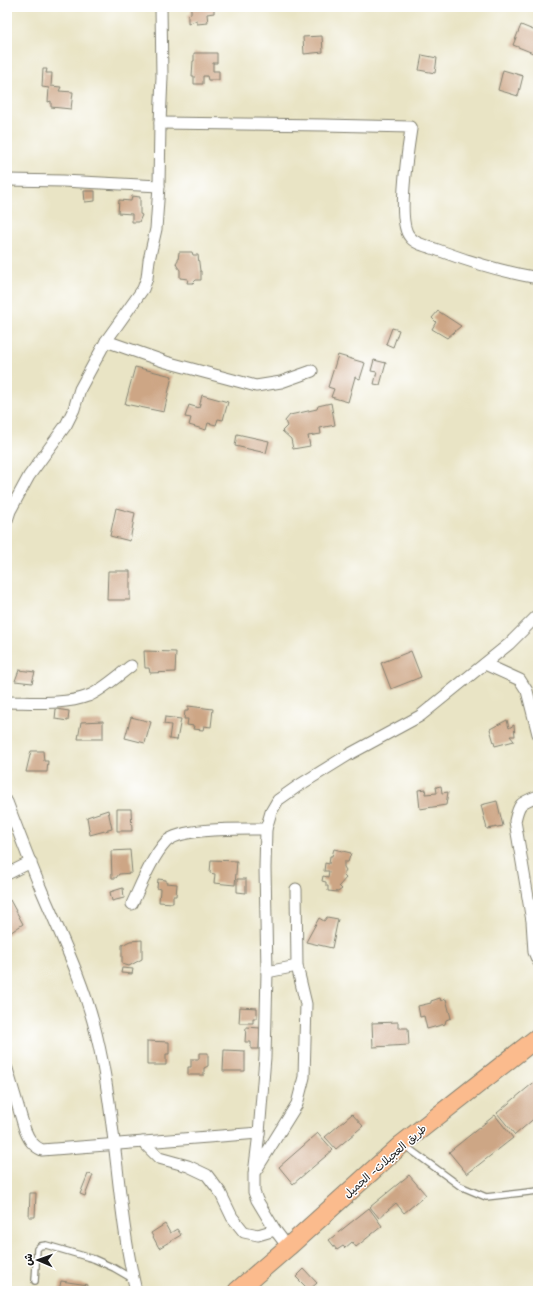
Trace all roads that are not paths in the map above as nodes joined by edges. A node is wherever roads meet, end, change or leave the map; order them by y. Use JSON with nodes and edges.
{"nodes":[{"id":1,"x":161,"y":7,"type":"edge"},
{"id":2,"x":160,"y":123,"type":"junction"},
{"id":3,"x":7,"y":180,"type":"edge"},
{"id":4,"x":159,"y":186,"type":"junction"},
{"id":5,"x":538,"y":278,"type":"edge"},
{"id":6,"x":106,"y":341,"type":"junction"},
{"id":7,"x":312,"y":371,"type":"dead end"},
{"id":8,"x":7,"y":520,"type":"edge"},
{"id":9,"x":538,"y":615,"type":"edge"},
{"id":10,"x":484,"y":664,"type":"junction"},
{"id":11,"x":131,"y":666,"type":"dead end"},
{"id":12,"x":7,"y":702,"type":"edge"},
{"id":13,"x":538,"y":734,"type":"edge"},
{"id":14,"x":538,"y":796,"type":"edge"},
{"id":15,"x":7,"y":802,"type":"edge"},
{"id":16,"x":266,"y":829,"type":"junction"},
{"id":17,"x":31,"y":862,"type":"junction"},
{"id":18,"x":7,"y":874,"type":"edge"},
{"id":19,"x":296,"y":889,"type":"dead end"},
{"id":20,"x":132,"y":904,"type":"dead end"},
{"id":21,"x":538,"y":961,"type":"edge"},
{"id":22,"x":297,"y":966,"type":"junction"},
{"id":23,"x":267,"y":972,"type":"junction"},
{"id":24,"x":538,"y":1037,"type":"edge"},
{"id":25,"x":7,"y":1069,"type":"edge"},
{"id":26,"x":259,"y":1133,"type":"junction"},
{"id":27,"x":143,"y":1142,"type":"junction"},
{"id":28,"x":402,"y":1144,"type":"junction"},
{"id":29,"x":114,"y":1145,"type":"junction"},
{"id":30,"x":254,"y":1174,"type":"junction"},
{"id":31,"x":538,"y":1191,"type":"edge"},
{"id":32,"x":274,"y":1230,"type":"junction"},
{"id":33,"x":288,"y":1247,"type":"junction"},
{"id":34,"x":133,"y":1279,"type":"junction"},
{"id":35,"x":35,"y":1281,"type":"dead end"},
{"id":36,"x":136,"y":1291,"type":"edge"},
{"id":37,"x":237,"y":1291,"type":"edge"}],
"edges":[{"from":1,"to":2,"type":"street"},
{"from":2,"to":4,"type":"street"},
{"from":2,"to":5,"type":"street"},
{"from":3,"to":4,"type":"street"},
{"from":4,"to":6,"type":"street"},
{"from":6,"to":7,"type":"street"},
{"from":6,"to":8,"type":"street"},
{"from":9,"to":10,"type":"street"},
{"from":10,"to":13,"type":"street"},
{"from":10,"to":16,"type":"street"},
{"from":11,"to":12,"type":"street"},
{"from":14,"to":21,"type":"street"},
{"from":15,"to":17,"type":"street"},
{"from":16,"to":20,"type":"street"},
{"from":16,"to":23,"type":"street"},
{"from":17,"to":18,"type":"street"},
{"from":17,"to":29,"type":"street"},
{"from":19,"to":22,"type":"street"},
{"from":22,"to":23,"type":"street"},
{"from":22,"to":30,"type":"street"},
{"from":23,"to":26,"type":"street"},
{"from":24,"to":28,"type":"main road","name":"طريق العجيلات- الجميل"},
{"from":25,"to":29,"type":"street"},
{"from":26,"to":27,"type":"street"},
{"from":26,"to":30,"type":"street"},
{"from":27,"to":29,"type":"street"},
{"from":27,"to":32,"type":"street"},
{"from":28,"to":31,"type":"lane"},
{"from":28,"to":33,"type":"main road","name":"طريق العجيلات- الجميل"},
{"from":29,"to":34,"type":"street"},
{"from":30,"to":32,"type":"street"},
{"from":32,"to":33,"type":"street"},
{"from":33,"to":37,"type":"main road","name":"طريق العجيلات- الجميل"},
{"from":34,"to":35,"type":"lane"},
{"from":34,"to":36,"type":"street"}]}
